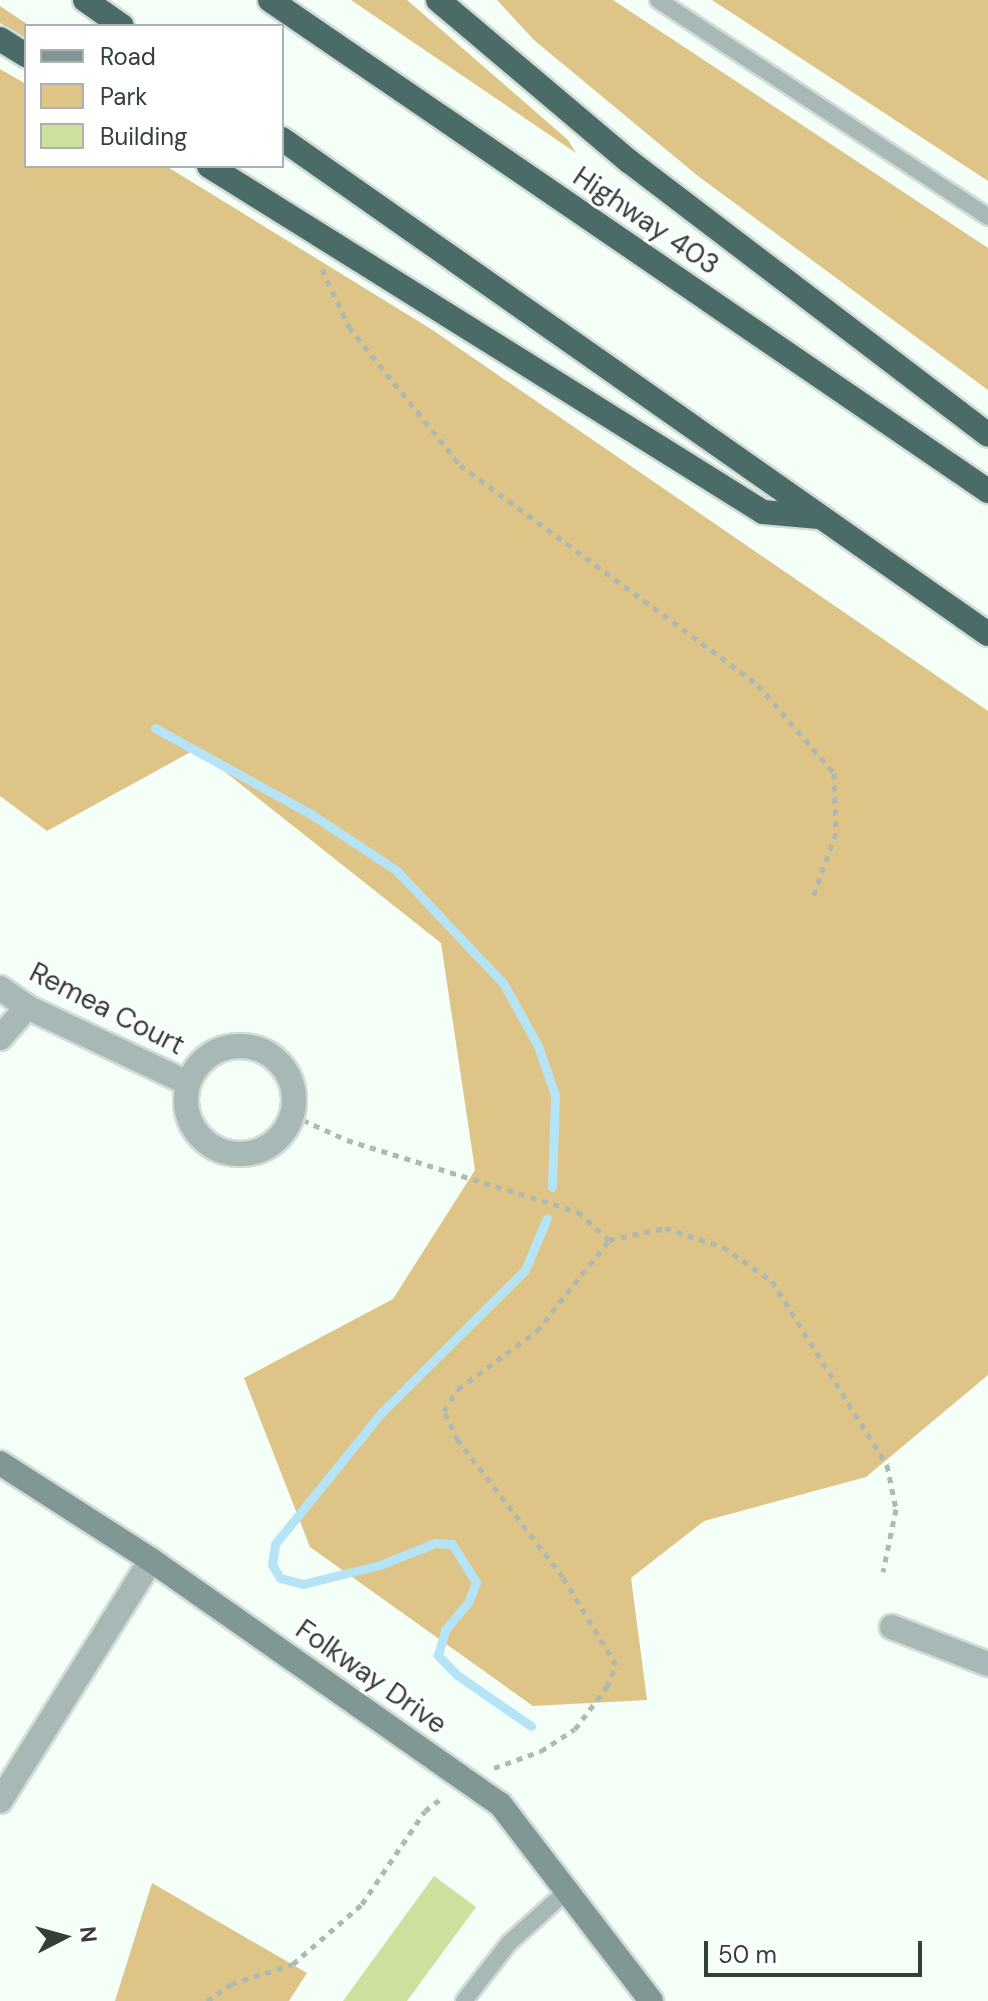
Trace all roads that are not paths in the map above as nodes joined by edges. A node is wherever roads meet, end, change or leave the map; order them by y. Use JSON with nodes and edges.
{"nodes":[{"id":1,"x":85,"y":0,"type":"edge"},
{"id":2,"x":270,"y":0,"type":"edge"},
{"id":3,"x":438,"y":0,"type":"edge"},
{"id":4,"x":658,"y":0,"type":"edge"},
{"id":5,"x":119,"y":24,"type":"edge"},
{"id":6,"x":0,"y":39,"type":"edge"},
{"id":7,"x":24,"y":54,"type":"edge"},
{"id":8,"x":284,"y":140,"type":"edge"},
{"id":9,"x":212,"y":168,"type":"edge"},
{"id":10,"x":988,"y":217,"type":"edge"},
{"id":11,"x":988,"y":435,"type":"edge"},
{"id":12,"x":988,"y":491,"type":"edge"},
{"id":13,"x":820,"y":517,"type":"junction"},
{"id":14,"x":988,"y":634,"type":"edge"},
{"id":15,"x":0,"y":988,"type":"edge"},
{"id":16,"x":27,"y":1007,"type":"junction"},
{"id":17,"x":0,"y":1038,"type":"edge"},
{"id":18,"x":188,"y":1083,"type":"junction"},
{"id":19,"x":0,"y":1463,"type":"edge"},
{"id":20,"x":151,"y":1560,"type":"junction"},
{"id":21,"x":892,"y":1627,"type":"dead end"},
{"id":22,"x":988,"y":1664,"type":"edge"},
{"id":23,"x":0,"y":1801,"type":"edge"},
{"id":24,"x":570,"y":1888,"type":"junction"},
{"id":25,"x":464,"y":2001,"type":"edge"},
{"id":26,"x":651,"y":2001,"type":"edge"}],
"edges":[{"from":1,"to":5,"type":"highway"},
{"from":2,"to":12,"type":"highway","name":"Highway 403"},
{"from":3,"to":11,"type":"highway"},
{"from":4,"to":10,"type":"lane"},
{"from":6,"to":7,"type":"highway"},
{"from":8,"to":13,"type":"highway"},
{"from":9,"to":13,"type":"highway"},
{"from":13,"to":14,"type":"highway"},
{"from":15,"to":16,"type":"street","name":"Remea Court"},
{"from":16,"to":17,"type":"street"},
{"from":16,"to":18,"type":"street","name":"Remea Court"},
{"from":18,"to":18,"type":"street","name":"Remea Court"},
{"from":19,"to":20,"type":"street","name":"Folkway Drive"},
{"from":20,"to":23,"type":"street"},
{"from":20,"to":24,"type":"street","name":"Folkway Drive"},
{"from":21,"to":22,"type":"street"},
{"from":24,"to":25,"type":"lane"},
{"from":24,"to":26,"type":"street","name":"Folkway Drive"}]}
